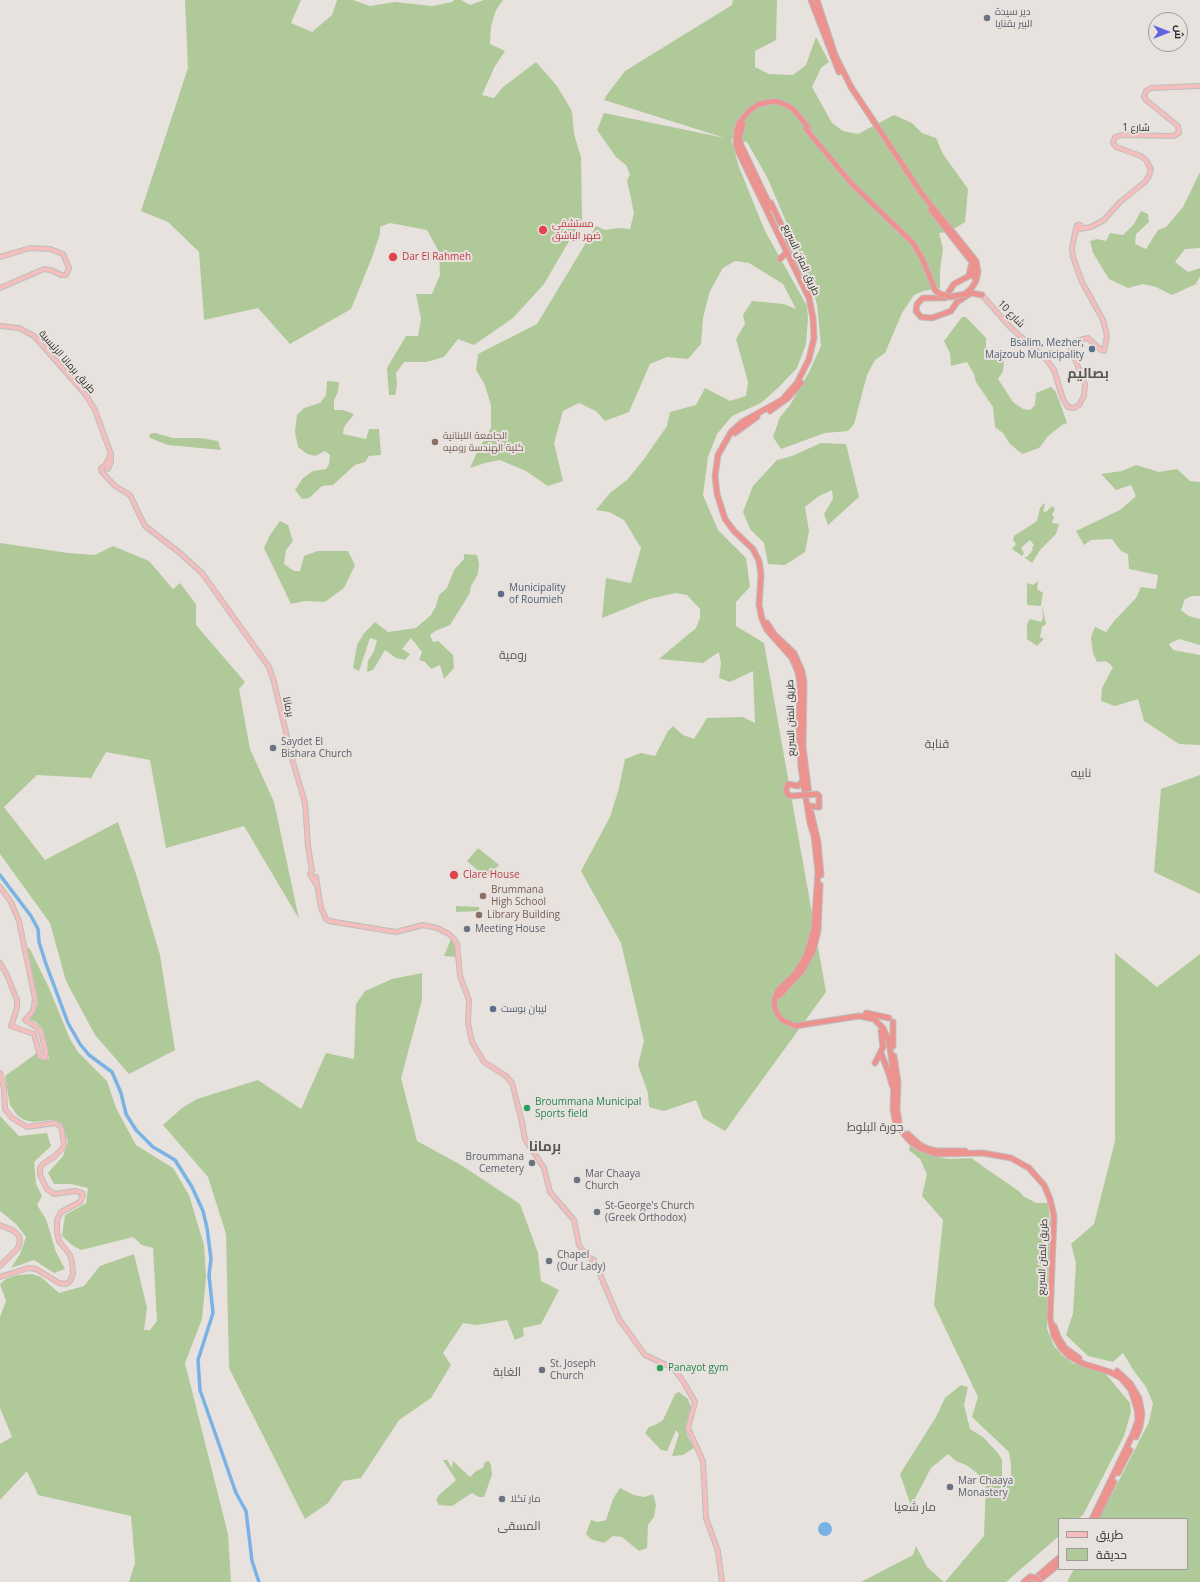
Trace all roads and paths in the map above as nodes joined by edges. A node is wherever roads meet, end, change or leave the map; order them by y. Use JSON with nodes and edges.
{"nodes":[{"id":1,"x":811,"y":0,"type":"edge"},
{"id":2,"x":817,"y":0,"type":"edge"},
{"id":3,"x":1200,"y":86,"type":"edge"},
{"id":4,"x":807,"y":128,"type":"junction"},
{"id":5,"x":748,"y":171,"type":"junction"},
{"id":6,"x":785,"y":254,"type":"junction"},
{"id":7,"x":0,"y":257,"type":"edge"},
{"id":8,"x":969,"y":258,"type":"junction"},
{"id":9,"x":780,"y":259,"type":"dead end"},
{"id":10,"x":976,"y":281,"type":"junction"},
{"id":11,"x":0,"y":288,"type":"edge"},
{"id":12,"x":948,"y":293,"type":"dead end"},
{"id":13,"x":966,"y":293,"type":"junction"},
{"id":14,"x":982,"y":296,"type":"junction"},
{"id":15,"x":945,"y":298,"type":"dead end"},
{"id":16,"x":810,"y":302,"type":"junction"},
{"id":17,"x":0,"y":326,"type":"edge"},
{"id":18,"x":1104,"y":351,"type":"joint"},
{"id":19,"x":205,"y":578,"type":"joint"},
{"id":20,"x":803,"y":781,"type":"junction"},
{"id":21,"x":804,"y":795,"type":"junction"},
{"id":22,"x":811,"y":809,"type":"junction"},
{"id":23,"x":810,"y":823,"type":"junction"},
{"id":24,"x":0,"y":887,"type":"edge"},
{"id":25,"x":0,"y":963,"type":"edge"},
{"id":26,"x":866,"y":1013,"type":"junction"},
{"id":27,"x":889,"y":1018,"type":"dead end"},
{"id":28,"x":876,"y":1021,"type":"junction"},
{"id":29,"x":893,"y":1022,"type":"dead end"},
{"id":30,"x":893,"y":1046,"type":"junction"},
{"id":31,"x":880,"y":1054,"type":"junction"},
{"id":32,"x":875,"y":1063,"type":"dead end"},
{"id":33,"x":0,"y":1073,"type":"edge"},
{"id":34,"x":894,"y":1094,"type":"junction"},
{"id":35,"x":902,"y":1131,"type":"junction"},
{"id":36,"x":908,"y":1138,"type":"junction"},
{"id":37,"x":0,"y":1225,"type":"edge"},
{"id":38,"x":0,"y":1266,"type":"edge"},
{"id":39,"x":0,"y":1277,"type":"edge"},
{"id":40,"x":1092,"y":1518,"type":"edge"},
{"id":41,"x":1096,"y":1518,"type":"edge"},
{"id":42,"x":1058,"y":1559,"type":"edge"},
{"id":43,"x":1058,"y":1565,"type":"edge"},
{"id":44,"x":1030,"y":1580,"type":"edge"},
{"id":45,"x":722,"y":1582,"type":"edge"},
{"id":46,"x":1024,"y":1582,"type":"edge"},
{"id":47,"x":1038,"y":1582,"type":"edge"}],
"edges":[{"from":1,"to":8,"type":"highway"},
{"from":2,"to":10,"type":"highway"},
{"from":3,"to":18,"type":"main road","name":"شارع 1"},
{"from":4,"to":5,"type":"highway","name":"طريق المتن السريع"},
{"from":4,"to":13,"type":"highway","name":"طريق المتن السريع","bridge":true},
{"from":4,"to":22,"type":"highway","name":"طريق المتن السريع"},
{"from":5,"to":6,"type":"highway"},
{"from":5,"to":16,"type":"highway","name":"طريق المتن السريع"},
{"from":6,"to":9,"type":"highway"},
{"from":6,"to":16,"type":"highway"},
{"from":7,"to":11,"type":"main road"},
{"from":8,"to":12,"type":"highway"},
{"from":8,"to":13,"type":"highway"},
{"from":10,"to":13,"type":"highway"},
{"from":10,"to":14,"type":"highway"},
{"from":13,"to":14,"type":"highway","name":"طريق المتن السريع"},
{"from":13,"to":15,"type":"highway"},
{"from":14,"to":18,"type":"main road","name":"شارع 10"},
{"from":16,"to":20,"type":"highway","name":"طريق المتن السريع"},
{"from":17,"to":19,"type":"main road","name":"طريق برمانا الرئيسية"},
{"from":19,"to":45,"type":"main road","name":"برمانا"},
{"from":20,"to":21,"type":"highway"},
{"from":20,"to":23,"type":"highway","name":"طريق المتن السريع"},
{"from":21,"to":22,"type":"highway","bridge":true},
{"from":21,"to":23,"type":"highway"},
{"from":22,"to":26,"type":"highway","name":"طريق المتن السريع"},
{"from":23,"to":28,"type":"highway","name":"طريق المتن السريع"},
{"from":24,"to":25,"type":"main road"},
{"from":26,"to":27,"type":"highway"},
{"from":26,"to":30,"type":"highway","name":"طريق المتن السريع"},
{"from":28,"to":31,"type":"highway"},
{"from":28,"to":34,"type":"highway","name":"طريق المتن السريع"},
{"from":29,"to":30,"type":"highway"},
{"from":30,"to":35,"type":"highway","name":"طريق المتن السريع"},
{"from":31,"to":32,"type":"highway"},
{"from":31,"to":34,"type":"highway"},
{"from":33,"to":39,"type":"main road"},
{"from":34,"to":35,"type":"highway","name":"طريق المتن السريع"},
{"from":35,"to":36,"type":"highway","name":"طريق المتن السريع"},
{"from":36,"to":40,"type":"highway","name":"طريق المتن السريع"},
{"from":36,"to":41,"type":"highway","name":"طريق المتن السريع"},
{"from":37,"to":38,"type":"main road"},
{"from":42,"to":44,"type":"highway"},
{"from":43,"to":47,"type":"highway"},
{"from":44,"to":46,"type":"highway"},
{"from":44,"to":47,"type":"highway","bridge":true}]}
